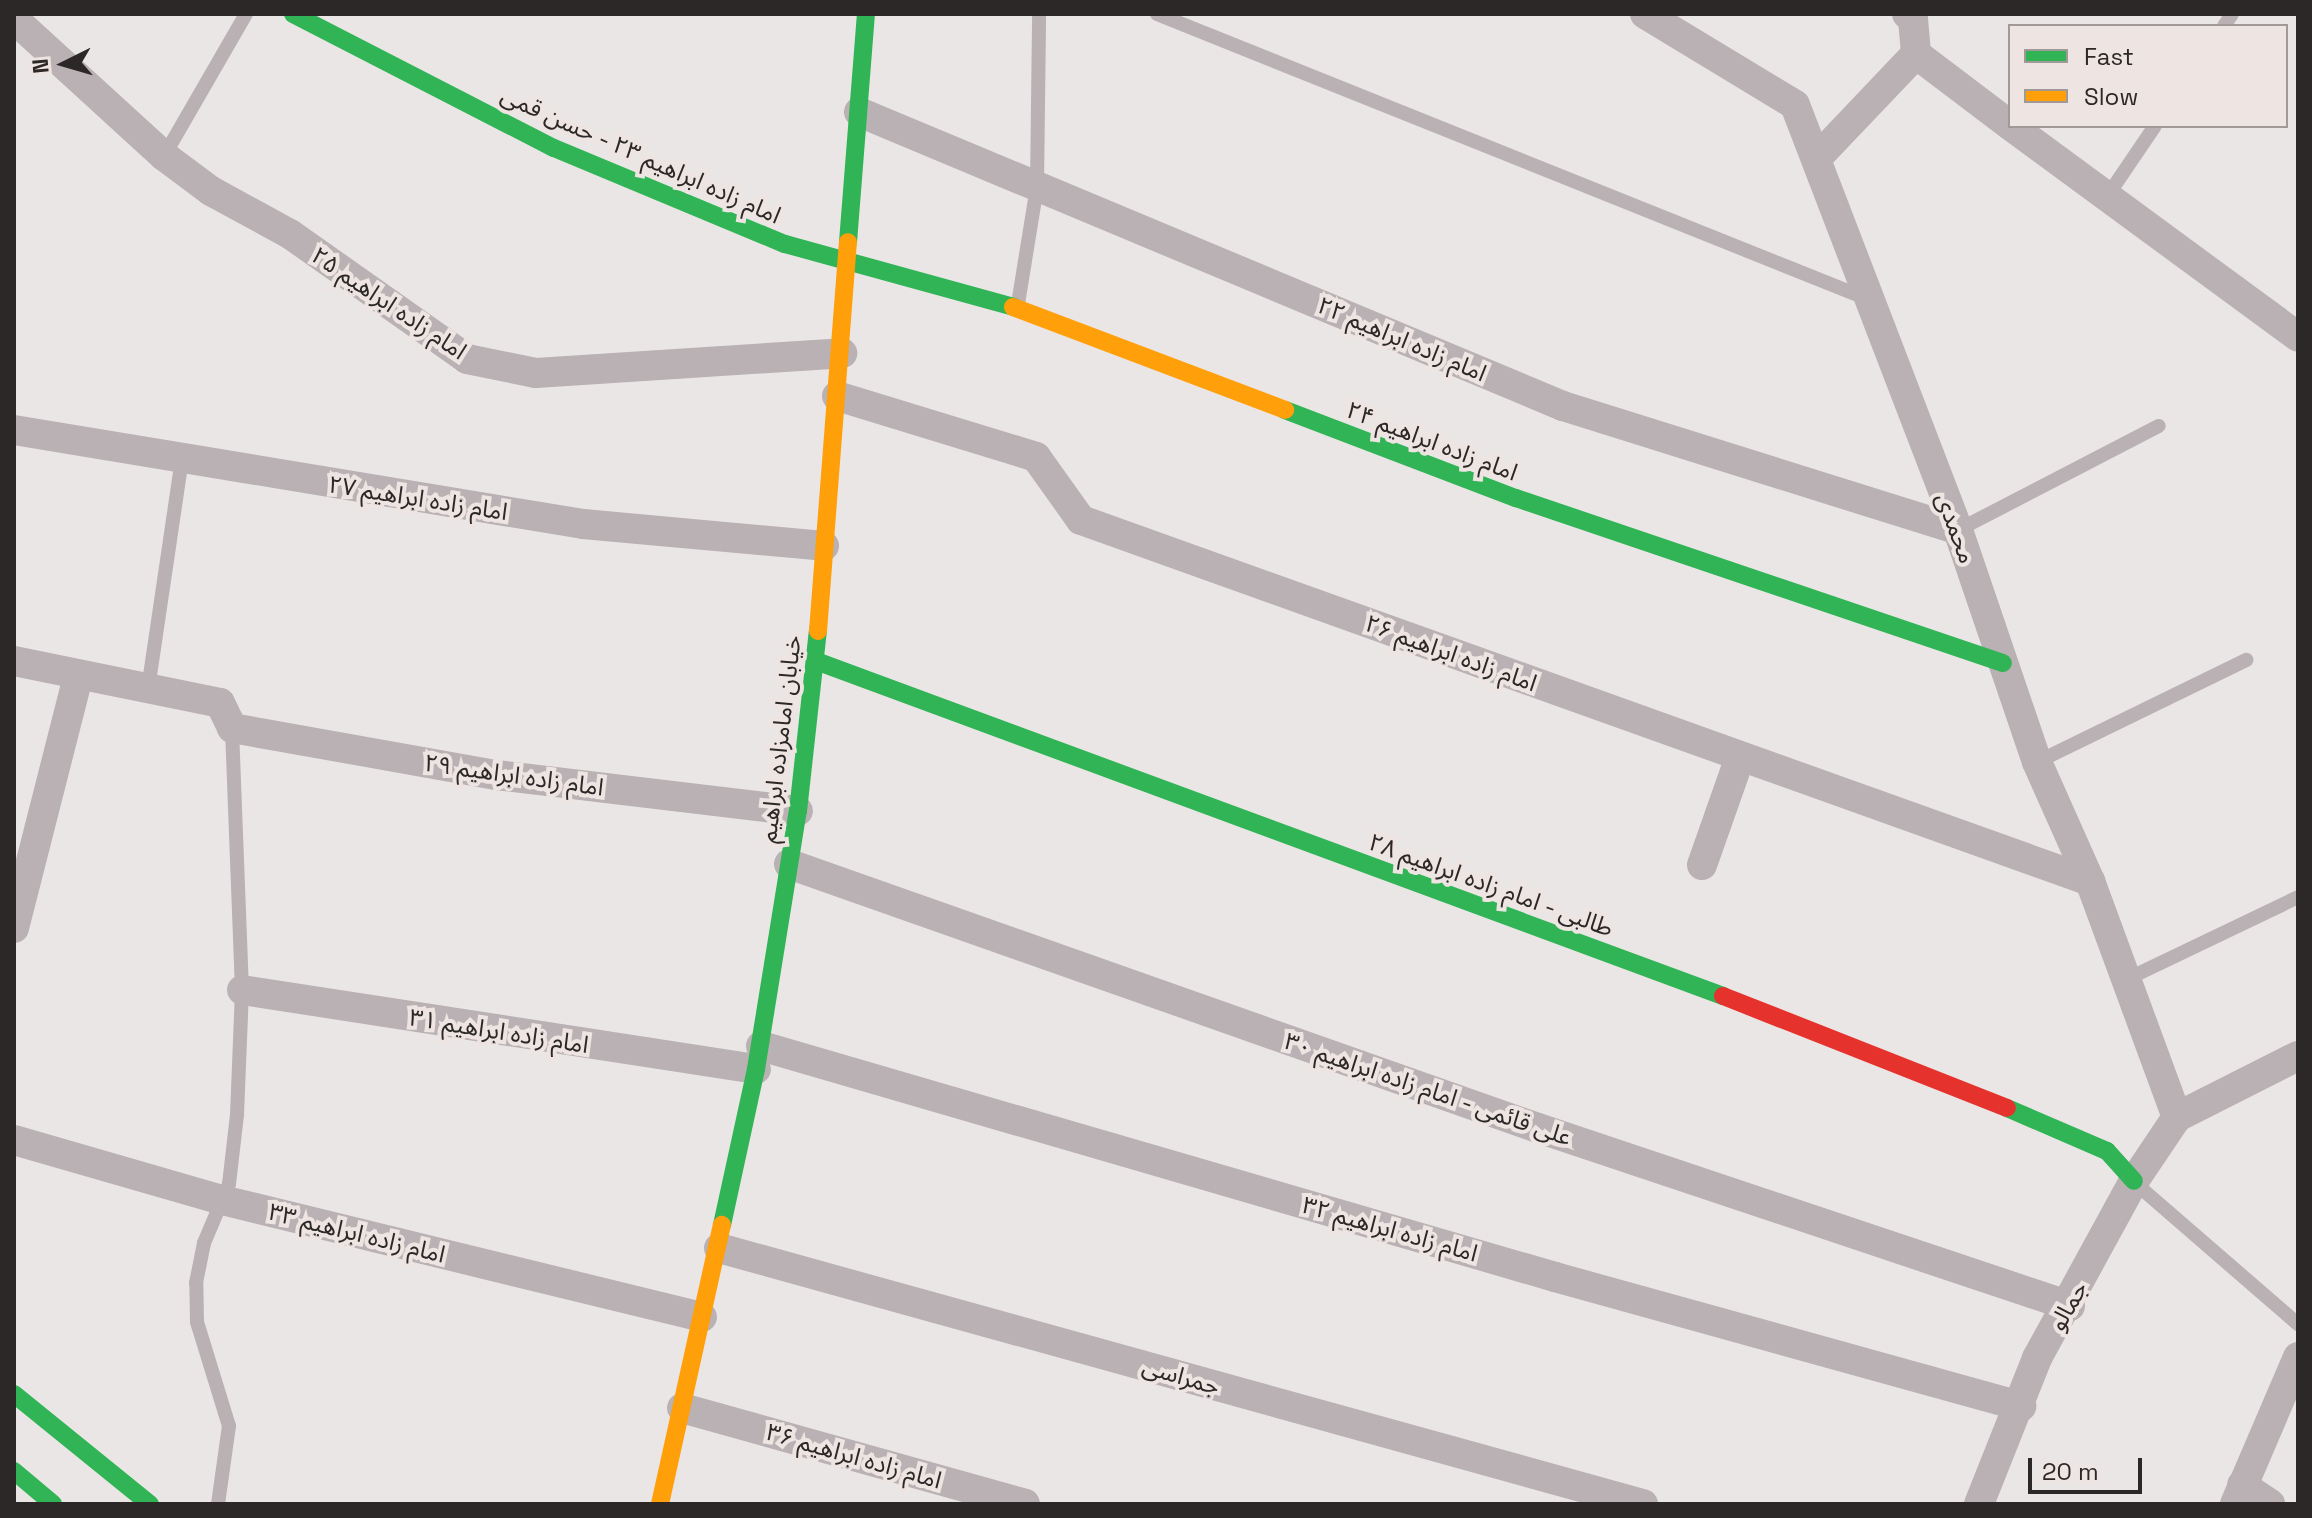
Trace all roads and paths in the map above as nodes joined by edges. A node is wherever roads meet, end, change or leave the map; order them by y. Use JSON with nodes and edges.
{"nodes":[{"id":1,"x":246,"y":14,"type":"edge"},
{"id":2,"x":293,"y":14,"type":"edge"},
{"id":3,"x":866,"y":14,"type":"edge"},
{"id":4,"x":1039,"y":14,"type":"edge"},
{"id":5,"x":1157,"y":14,"type":"edge"},
{"id":6,"x":1645,"y":14,"type":"edge"},
{"id":7,"x":1907,"y":14,"type":"edge"},
{"id":8,"x":14,"y":19,"type":"edge"},
{"id":9,"x":1682,"y":23,"type":"edge"},
{"id":10,"x":1916,"y":54,"type":"junction"},
{"id":11,"x":859,"y":112,"type":"junction"},
{"id":12,"x":2008,"y":124,"type":"edge"},
{"id":13,"x":2013,"y":128,"type":"edge"},
{"id":14,"x":2154,"y":128,"type":"edge"},
{"id":15,"x":164,"y":156,"type":"junction"},
{"id":16,"x":1817,"y":158,"type":"junction"},
{"id":17,"x":1037,"y":187,"type":"junction"},
{"id":18,"x":2105,"y":199,"type":"junction"},
{"id":19,"x":846,"y":260,"type":"junction"},
{"id":20,"x":1865,"y":298,"type":"junction"},
{"id":21,"x":1017,"y":308,"type":"junction"},
{"id":22,"x":2298,"y":337,"type":"edge"},
{"id":23,"x":842,"y":353,"type":"junction"},
{"id":24,"x":837,"y":396,"type":"junction"},
{"id":25,"x":2159,"y":426,"type":"dead end"},
{"id":26,"x":14,"y":430,"type":"edge"},
{"id":27,"x":182,"y":460,"type":"junction"},
{"id":28,"x":1958,"y":530,"type":"junction"},
{"id":29,"x":824,"y":546,"type":"junction"},
{"id":30,"x":2246,"y":660,"type":"dead end"},
{"id":31,"x":14,"y":661,"type":"edge"},
{"id":32,"x":816,"y":661,"type":"junction"},
{"id":33,"x":2003,"y":663,"type":"junction"},
{"id":34,"x":78,"y":676,"type":"junction"},
{"id":35,"x":148,"y":689,"type":"junction"},
{"id":36,"x":232,"y":728,"type":"junction"},
{"id":37,"x":1740,"y":757,"type":"junction"},
{"id":38,"x":2037,"y":762,"type":"junction"},
{"id":39,"x":798,"y":811,"type":"junction"},
{"id":40,"x":789,"y":864,"type":"junction"},
{"id":41,"x":1702,"y":865,"type":"dead end"},
{"id":42,"x":2090,"y":881,"type":"junction"},
{"id":43,"x":2298,"y":897,"type":"edge"},
{"id":44,"x":14,"y":928,"type":"edge"},
{"id":45,"x":2125,"y":980,"type":"junction"},
{"id":46,"x":242,"y":990,"type":"junction"},
{"id":47,"x":2298,"y":1056,"type":"edge"},
{"id":48,"x":758,"y":1058,"type":"junction"},
{"id":49,"x":2177,"y":1117,"type":"junction"},
{"id":50,"x":14,"y":1140,"type":"edge"},
{"id":51,"x":2134,"y":1181,"type":"junction"},
{"id":52,"x":222,"y":1200,"type":"junction"},
{"id":53,"x":719,"y":1248,"type":"junction"},
{"id":54,"x":2070,"y":1306,"type":"junction"},
{"id":55,"x":702,"y":1317,"type":"junction"},
{"id":56,"x":2298,"y":1324,"type":"edge"},
{"id":57,"x":2298,"y":1357,"type":"edge"},
{"id":58,"x":14,"y":1394,"type":"edge"},
{"id":59,"x":2021,"y":1406,"type":"junction"},
{"id":60,"x":682,"y":1408,"type":"junction"},
{"id":61,"x":670,"y":1460,"type":"junction"},
{"id":62,"x":14,"y":1471,"type":"edge"},
{"id":63,"x":2238,"y":1495,"type":"edge"},
{"id":64,"x":53,"y":1504,"type":"edge"},
{"id":65,"x":150,"y":1504,"type":"edge"},
{"id":66,"x":218,"y":1504,"type":"edge"},
{"id":67,"x":649,"y":1504,"type":"edge"},
{"id":68,"x":660,"y":1504,"type":"edge"},
{"id":69,"x":1025,"y":1504,"type":"edge"},
{"id":70,"x":1643,"y":1504,"type":"edge"},
{"id":71,"x":1979,"y":1504,"type":"edge"},
{"id":72,"x":2270,"y":1504,"type":"edge"}],
"edges":[{"from":1,"to":15,"type":"lane"},
{"from":2,"to":19,"type":"street","name":"امام زاده ابراهیم ۲۳ - حسن قمی"},
{"from":3,"to":11,"type":"street","name":"خیابان امامزاده ابراهیم"},
{"from":4,"to":17,"type":"lane"},
{"from":5,"to":20,"type":"lane"},
{"from":6,"to":9,"type":"street","name":"محمدی"},
{"from":7,"to":10,"type":"street"},
{"from":8,"to":15,"type":"street","name":"امام زاده ابراهیم ۲۵"},
{"from":9,"to":16,"type":"street","name":"محمدی"},
{"from":10,"to":12,"type":"street"},
{"from":10,"to":16,"type":"street"},
{"from":11,"to":17,"type":"street","name":"امام زاده ابراهیم ۲۲"},
{"from":11,"to":19,"type":"street","name":"خیابان امامزاده ابراهیم"},
{"from":13,"to":18,"type":"street"},
{"from":14,"to":18,"type":"lane"},
{"from":15,"to":23,"type":"street","name":"امام زاده ابراهیم ۲۵"},
{"from":16,"to":20,"type":"street","name":"محمدی"},
{"from":17,"to":21,"type":"lane"},
{"from":17,"to":28,"type":"street","name":"امام زاده ابراهیم ۲۲"},
{"from":18,"to":22,"type":"street"},
{"from":19,"to":21,"type":"street","name":"امام زاده ابراهیم ۲۴"},
{"from":19,"to":23,"type":"street","name":"خیابان امامزاده ابراهیم"},
{"from":20,"to":28,"type":"street","name":"محمدی"},
{"from":21,"to":33,"type":"street","name":"امام زاده ابراهیم ۲۴"},
{"from":23,"to":24,"type":"street","name":"خیابان امامزاده ابراهیم"},
{"from":24,"to":29,"type":"street","name":"خیابان امامزاده ابراهیم"},
{"from":24,"to":37,"type":"street","name":"امام زاده ابراهیم ۲۶"},
{"from":25,"to":28,"type":"lane"},
{"from":26,"to":27,"type":"street","name":"امام زاده ابراهیم ۲۷"},
{"from":27,"to":29,"type":"street","name":"امام زاده ابراهیم ۲۷"},
{"from":27,"to":35,"type":"lane"},
{"from":28,"to":33,"type":"street","name":"محمدی"},
{"from":29,"to":32,"type":"street","name":"خیابان امامزاده ابراهیم"},
{"from":30,"to":38,"type":"lane"},
{"from":31,"to":34,"type":"street"},
{"from":32,"to":39,"type":"street","name":"خیابان امامزاده ابراهیم"},
{"from":32,"to":51,"type":"street","name":"طالبی - امام زاده ابراهیم ۲۸"},
{"from":33,"to":38,"type":"street","name":"محمدی"},
{"from":34,"to":35,"type":"street"},
{"from":34,"to":44,"type":"street"},
{"from":35,"to":36,"type":"street"},
{"from":36,"to":39,"type":"street","name":"امام زاده ابراهیم ۲۹"},
{"from":36,"to":46,"type":"lane"},
{"from":37,"to":41,"type":"street"},
{"from":37,"to":42,"type":"street","name":"امام زاده ابراهیم ۲۶"},
{"from":38,"to":42,"type":"street","name":"محمدی"},
{"from":39,"to":40,"type":"street","name":"خیابان امامزاده ابراهیم"},
{"from":40,"to":48,"type":"street","name":"خیابان امامزاده ابراهیم"},
{"from":40,"to":54,"type":"street","name":"علی قائمی - امام زاده ابراهیم ۳۰"},
{"from":42,"to":45,"type":"street","name":"محمدی"},
{"from":43,"to":45,"type":"lane"},
{"from":45,"to":49,"type":"street","name":"محمدی"},
{"from":46,"to":48,"type":"street","name":"امام زاده ابراهیم ۳۱"},
{"from":46,"to":52,"type":"lane"},
{"from":47,"to":49,"type":"street"},
{"from":48,"to":53,"type":"street","name":"خیابان امامزاده ابراهیم"},
{"from":48,"to":59,"type":"street","name":"امام زاده ابراهیم ۳۲"},
{"from":49,"to":51,"type":"street","name":"جمالو"},
{"from":50,"to":52,"type":"street","name":"امام زاده ابراهیم ۳۳"},
{"from":51,"to":54,"type":"street","name":"جمالو"},
{"from":51,"to":56,"type":"lane"},
{"from":52,"to":55,"type":"street","name":"امام زاده ابراهیم ۳۳"},
{"from":52,"to":66,"type":"lane"},
{"from":53,"to":55,"type":"street","name":"خیابان امامزاده ابراهیم"},
{"from":53,"to":70,"type":"street","name":"جمراسی"},
{"from":54,"to":59,"type":"street","name":"جمالو"},
{"from":55,"to":60,"type":"street","name":"خیابان امامزاده ابراهیم"},
{"from":57,"to":63,"type":"street"},
{"from":58,"to":65,"type":"street"},
{"from":59,"to":71,"type":"street","name":"جمالو"},
{"from":60,"to":61,"type":"street","name":"خیابان امامزاده ابراهیم"},
{"from":60,"to":69,"type":"street","name":"امام زاده ابراهیم ۳۶"},
{"from":61,"to":67,"type":"street"},
{"from":61,"to":68,"type":"street"},
{"from":62,"to":64,"type":"street"},
{"from":63,"to":72,"type":"street"}]}
